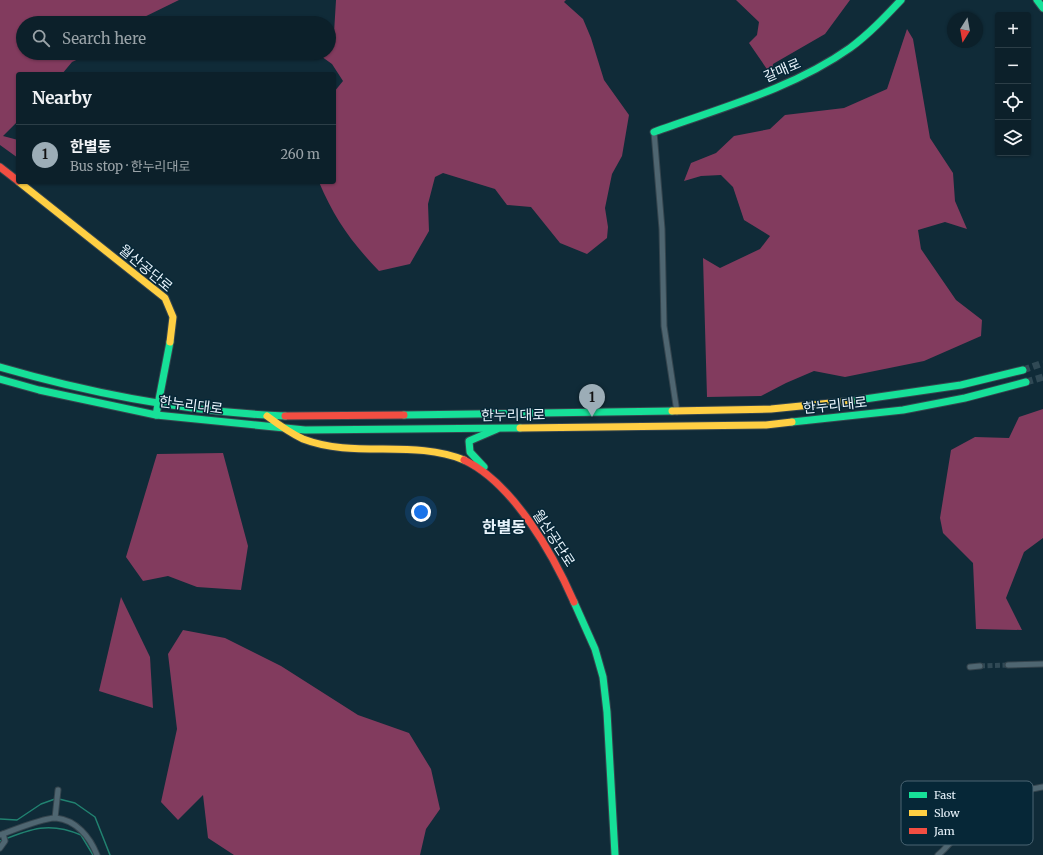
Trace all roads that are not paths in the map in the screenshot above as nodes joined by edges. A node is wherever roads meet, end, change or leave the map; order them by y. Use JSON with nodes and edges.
{"nodes":[{"id":1,"x":901,"y":0,"type":"edge"},
{"id":2,"x":1037,"y":0,"type":"edge"},
{"id":3,"x":1043,"y":8,"type":"edge"},
{"id":4,"x":654,"y":132,"type":"joint"},
{"id":5,"x":0,"y":167,"type":"edge"},
{"id":6,"x":16,"y":180,"type":"edge"},
{"id":7,"x":21,"y":184,"type":"edge"},
{"id":8,"x":0,"y":367,"type":"edge"},
{"id":9,"x":1023,"y":370,"type":"tunnel mouth"},
{"id":10,"x":0,"y":379,"type":"edge"},
{"id":11,"x":1026,"y":382,"type":"tunnel mouth"},
{"id":12,"x":158,"y":403,"type":"junction"},
{"id":13,"x":676,"y":412,"type":"junction"},
{"id":14,"x":156,"y":415,"type":"junction"},
{"id":15,"x":267,"y":416,"type":"junction"},
{"id":16,"x":279,"y":427,"type":"junction"},
{"id":17,"x":501,"y":428,"type":"junction"},
{"id":18,"x":493,"y":478,"type":"junction"},
{"id":19,"x":1043,"y":664,"type":"edge"},
{"id":20,"x":1008,"y":665,"type":"tunnel mouth"},
{"id":21,"x":980,"y":666,"type":"tunnel mouth"},
{"id":22,"x":970,"y":667,"type":"dead end"},
{"id":23,"x":1043,"y":787,"type":"edge"},
{"id":24,"x":1033,"y":789,"type":"edge"},
{"id":25,"x":58,"y":790,"type":"dead end"},
{"id":26,"x":54,"y":817,"type":"junction"},
{"id":27,"x":2,"y":835,"type":"edge"},
{"id":28,"x":946,"y":845,"type":"edge"},
{"id":29,"x":0,"y":848,"type":"edge"},
{"id":30,"x":97,"y":855,"type":"edge"},
{"id":31,"x":615,"y":855,"type":"edge"},
{"id":32,"x":938,"y":855,"type":"edge"}],
"edges":[{"from":1,"to":4,"type":"street","name":"갈매로"},
{"from":2,"to":3,"type":"street"},
{"from":4,"to":13,"type":"street"},
{"from":5,"to":6,"type":"street","name":"월산공단로"},
{"from":7,"to":12,"type":"street","name":"월산공단로"},
{"from":8,"to":12,"type":"street","name":"한누리대로"},
{"from":9,"to":13,"type":"street","name":"한누리대로"},
{"from":10,"to":14,"type":"street","name":"한누리대로"},
{"from":11,"to":17,"type":"street","name":"한누리대로"},
{"from":12,"to":14,"type":"street","name":"월산공단로"},
{"from":12,"to":15,"type":"street","name":"한누리대로"},
{"from":13,"to":15,"type":"street","name":"한누리대로"},
{"from":14,"to":16,"type":"street","name":"한누리대로"},
{"from":15,"to":16,"type":"street","name":"월산공단로"},
{"from":16,"to":17,"type":"street","name":"한누리대로"},
{"from":16,"to":18,"type":"street","name":"월산공단로"},
{"from":17,"to":18,"type":"street"},
{"from":18,"to":31,"type":"street","name":"월산공단로"},
{"from":19,"to":20,"type":"street"},
{"from":21,"to":22,"type":"street"},
{"from":23,"to":24,"type":"street"},
{"from":25,"to":26,"type":"street"},
{"from":26,"to":27,"type":"street"},
{"from":26,"to":30,"type":"street"},
{"from":27,"to":29,"type":"street"},
{"from":28,"to":32,"type":"street"}]}
